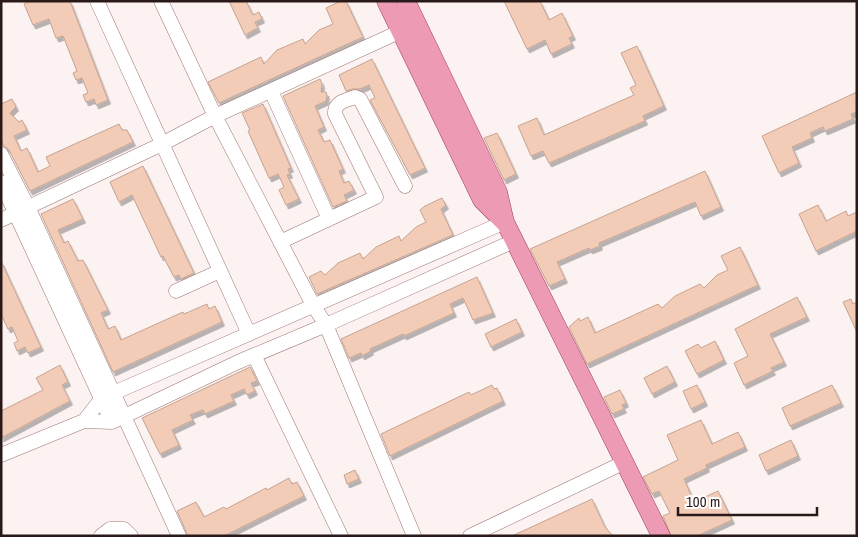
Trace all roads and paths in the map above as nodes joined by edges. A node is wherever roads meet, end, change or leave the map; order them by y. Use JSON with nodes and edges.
{"nodes":[{"id":1,"x":97,"y":1,"type":"edge"},
{"id":2,"x":161,"y":1,"type":"edge"},
{"id":3,"x":386,"y":1,"type":"edge"},
{"id":4,"x":406,"y":1,"type":"edge"},
{"id":5,"x":417,"y":24,"type":"junction"},
{"id":6,"x":401,"y":32,"type":"junction"},
{"id":7,"x":271,"y":91,"type":"junction"},
{"id":8,"x":215,"y":116,"type":"junction"},
{"id":9,"x":162,"y":144,"type":"junction"},
{"id":10,"x":1,"y":154,"type":"edge"},
{"id":11,"x":1,"y":182,"type":"edge"},
{"id":12,"x":405,"y":186,"type":"dead end"},
{"id":13,"x":22,"y":210,"type":"junction"},
{"id":14,"x":328,"y":219,"type":"junction"},
{"id":15,"x":1,"y":220,"type":"edge"},
{"id":16,"x":505,"y":222,"type":"junction"},
{"id":17,"x":514,"y":241,"type":"junction"},
{"id":18,"x":280,"y":242,"type":"junction"},
{"id":19,"x":220,"y":271,"type":"junction"},
{"id":20,"x":176,"y":291,"type":"dead end"},
{"id":21,"x":313,"y":305,"type":"junction"},
{"id":22,"x":326,"y":325,"type":"junction"},
{"id":23,"x":249,"y":334,"type":"junction"},
{"id":24,"x":230,"y":343,"type":"junction"},
{"id":25,"x":254,"y":355,"type":"junction"},
{"id":26,"x":238,"y":362,"type":"junction"},
{"id":27,"x":108,"y":396,"type":"junction"},
{"id":28,"x":118,"y":419,"type":"junction"},
{"id":29,"x":84,"y":421,"type":"junction"},
{"id":30,"x":1,"y":455,"type":"edge"},
{"id":31,"x":623,"y":463,"type":"junction"},
{"id":32,"x":101,"y":536,"type":"edge"},
{"id":33,"x":131,"y":536,"type":"edge"},
{"id":34,"x":179,"y":536,"type":"edge"},
{"id":35,"x":341,"y":536,"type":"edge"},
{"id":36,"x":414,"y":536,"type":"edge"},
{"id":37,"x":470,"y":536,"type":"edge"},
{"id":38,"x":661,"y":536,"type":"edge"}],
"edges":[{"from":1,"to":9,"type":"street"},
{"from":2,"to":8,"type":"street"},
{"from":3,"to":6,"type":"main road"},
{"from":4,"to":5,"type":"main road"},
{"from":5,"to":6,"type":"street"},
{"from":5,"to":16,"type":"main road"},
{"from":6,"to":7,"type":"street"},
{"from":6,"to":16,"type":"main road"},
{"from":7,"to":8,"type":"street"},
{"from":7,"to":14,"type":"street"},
{"from":8,"to":9,"type":"street"},
{"from":8,"to":18,"type":"street"},
{"from":9,"to":13,"type":"street"},
{"from":9,"to":19,"type":"street"},
{"from":10,"to":13,"type":"street"},
{"from":11,"to":13,"type":"street"},
{"from":12,"to":14,"type":"street"},
{"from":13,"to":15,"type":"street"},
{"from":13,"to":27,"type":"street"},
{"from":14,"to":18,"type":"street"},
{"from":16,"to":17,"type":"main road"},
{"from":16,"to":21,"type":"street"},
{"from":17,"to":22,"type":"street"},
{"from":17,"to":31,"type":"main road"},
{"from":18,"to":21,"type":"street"},
{"from":19,"to":20,"type":"street"},
{"from":19,"to":23,"type":"street"},
{"from":21,"to":22,"type":"street"},
{"from":21,"to":23,"type":"street"},
{"from":22,"to":25,"type":"street"},
{"from":22,"to":36,"type":"street"},
{"from":23,"to":24,"type":"street"},
{"from":24,"to":26,"type":"street"},
{"from":24,"to":27,"type":"street"},
{"from":25,"to":26,"type":"street"},
{"from":25,"to":35,"type":"street"},
{"from":26,"to":28,"type":"street"},
{"from":27,"to":28,"type":"street"},
{"from":27,"to":29,"type":"street"},
{"from":28,"to":29,"type":"street"},
{"from":28,"to":34,"type":"street"},
{"from":29,"to":30,"type":"street"},
{"from":31,"to":37,"type":"street"},
{"from":31,"to":38,"type":"main road"},
{"from":32,"to":33,"type":"street"}]}
